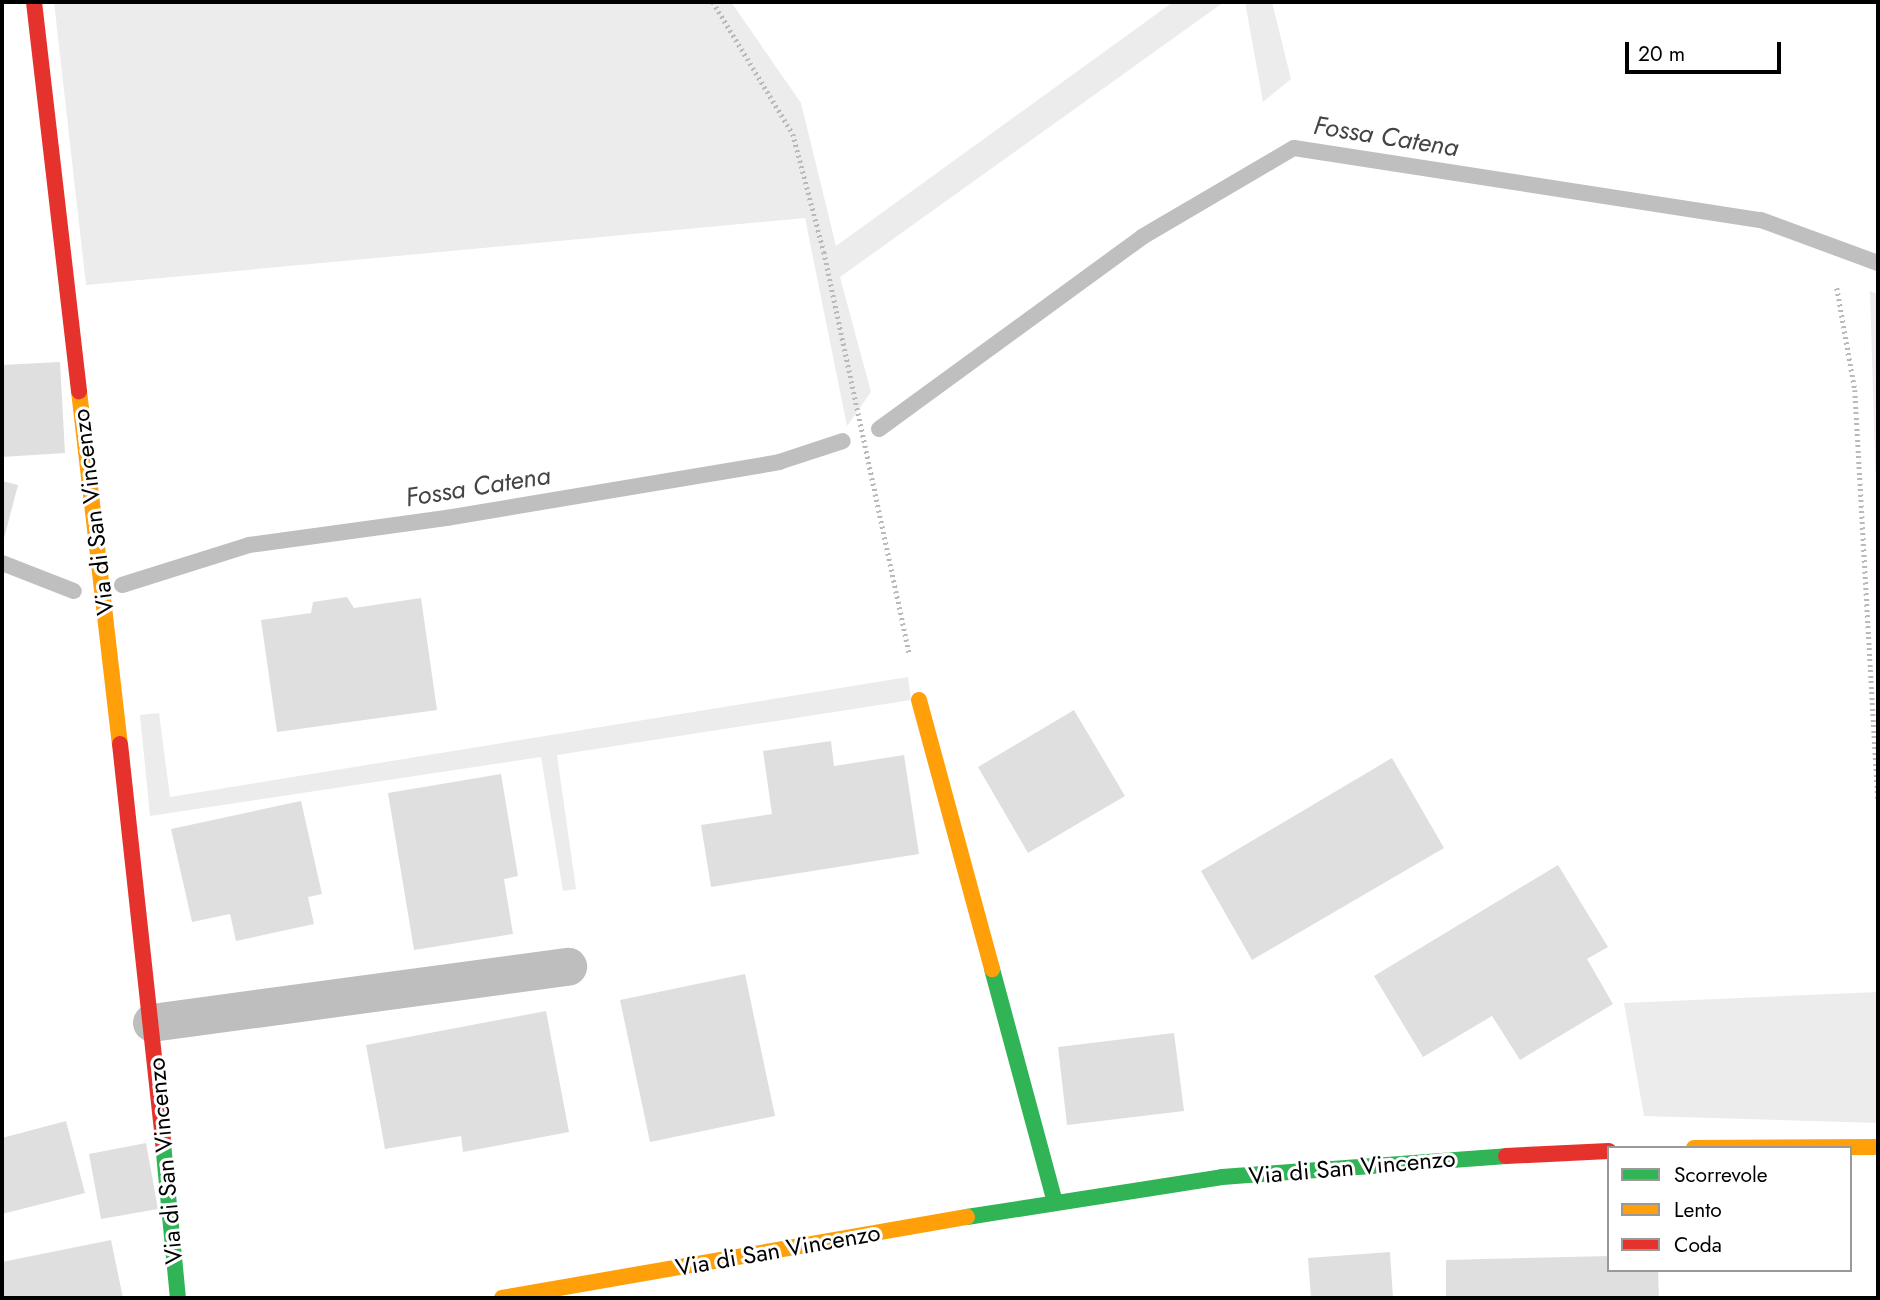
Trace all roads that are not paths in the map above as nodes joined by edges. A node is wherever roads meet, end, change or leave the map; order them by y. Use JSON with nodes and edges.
{"nodes":[{"id":1,"x":34,"y":2,"type":"edge"},
{"id":2,"x":919,"y":700,"type":"road end"},
{"id":3,"x":568,"y":967,"type":"dead end"},
{"id":4,"x":152,"y":1023,"type":"junction"},
{"id":5,"x":1852,"y":1147,"type":"edge"},
{"id":6,"x":1878,"y":1147,"type":"edge"},
{"id":7,"x":1607,"y":1151,"type":"edge"},
{"id":8,"x":1055,"y":1202,"type":"junction"},
{"id":9,"x":178,"y":1298,"type":"edge"},
{"id":10,"x":502,"y":1298,"type":"edge"}],
"edges":[{"from":1,"to":4,"type":"street","name":"Via di San Vincenzo"},
{"from":2,"to":8,"type":"street"},
{"from":3,"to":4,"type":"street","name":"Via di San Vincenzo"},
{"from":4,"to":9,"type":"street","name":"Via di San Vincenzo"},
{"from":5,"to":6,"type":"street"},
{"from":7,"to":8,"type":"street","name":"Via di San Vincenzo"},
{"from":8,"to":10,"type":"street","name":"Via di San Vincenzo"}]}
